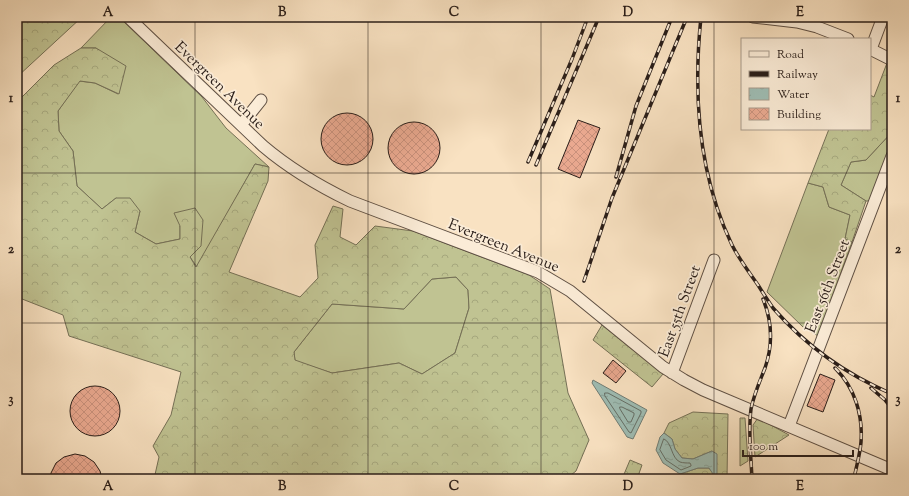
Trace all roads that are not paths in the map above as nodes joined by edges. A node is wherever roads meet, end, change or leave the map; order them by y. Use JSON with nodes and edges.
{"nodes":[{"id":1,"x":128,"y":17,"type":"edge"},
{"id":2,"x":753,"y":17,"type":"edge"},
{"id":3,"x":883,"y":17,"type":"edge"},
{"id":4,"x":845,"y":38,"type":"edge"},
{"id":5,"x":871,"y":47,"type":"edge"},
{"id":6,"x":871,"y":50,"type":"edge"},
{"id":7,"x":892,"y":60,"type":"edge"},
{"id":8,"x":262,"y":100,"type":"dead end"},
{"id":9,"x":241,"y":125,"type":"junction"},
{"id":10,"x":892,"y":156,"type":"edge"},
{"id":11,"x":714,"y":260,"type":"dead end"},
{"id":12,"x":672,"y":373,"type":"junction"},
{"id":13,"x":789,"y":426,"type":"junction"},
{"id":14,"x":892,"y":470,"type":"edge"}],
"edges":[{"from":1,"to":9,"type":"street","name":"Evergreen Avenue"},
{"from":2,"to":4,"type":"street"},
{"from":3,"to":5,"type":"street"},
{"from":6,"to":7,"type":"street"},
{"from":8,"to":9,"type":"street"},
{"from":9,"to":12,"type":"street","name":"Evergreen Avenue"},
{"from":10,"to":13,"type":"street","name":"East 56th Street"},
{"from":11,"to":12,"type":"street","name":"East 55th Street"},
{"from":12,"to":13,"type":"street","name":"Evergreen Avenue"},
{"from":13,"to":14,"type":"street","name":"Evergreen Avenue"}]}
